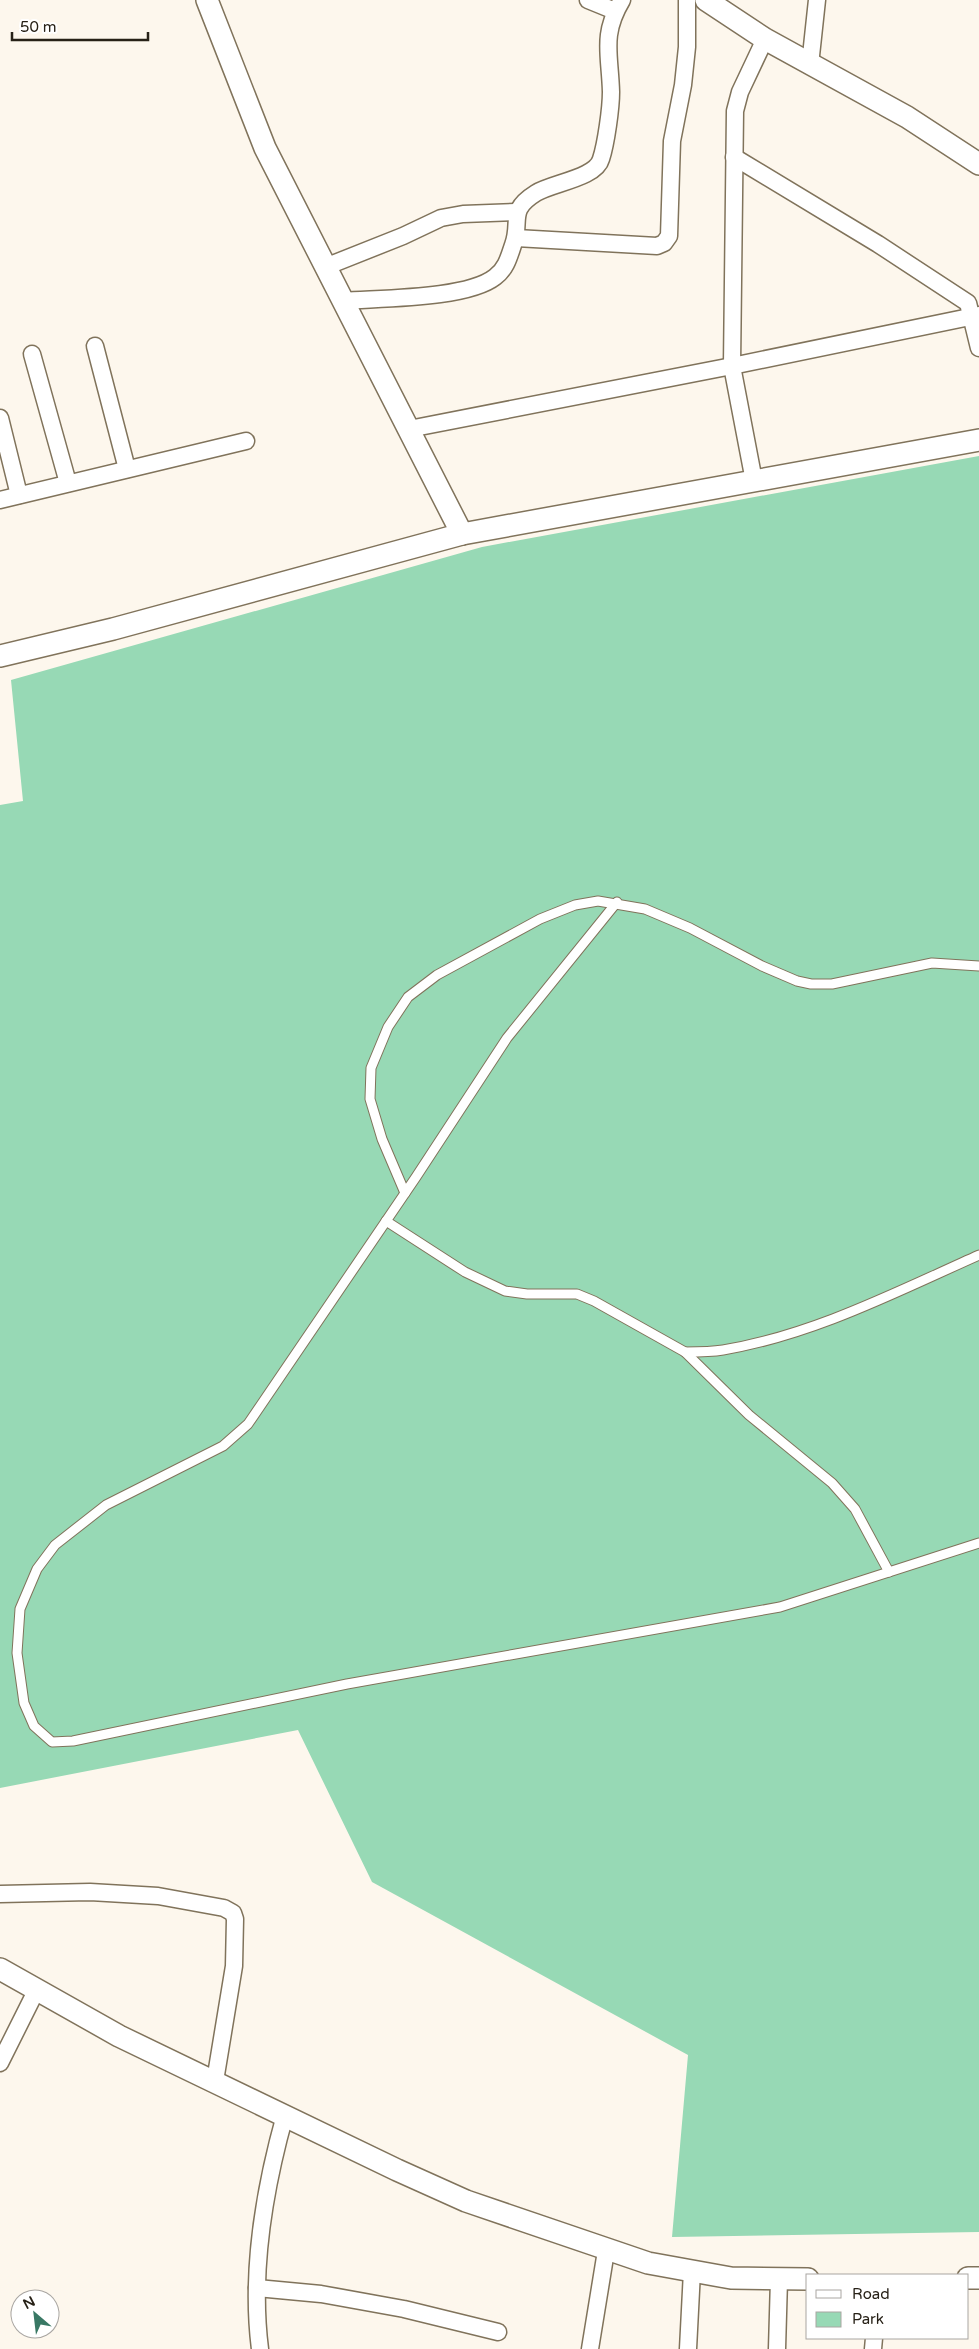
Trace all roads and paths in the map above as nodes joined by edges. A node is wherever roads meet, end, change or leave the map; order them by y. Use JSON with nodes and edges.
{"nodes":[{"id":1,"x":207,"y":0,"type":"edge"},
{"id":2,"x":588,"y":0,"type":"edge"},
{"id":3,"x":687,"y":0,"type":"edge"},
{"id":4,"x":706,"y":0,"type":"edge"},
{"id":5,"x":817,"y":0,"type":"edge"},
{"id":6,"x":618,"y":6,"type":"edge"},
{"id":7,"x":765,"y":39,"type":"junction"},
{"id":8,"x":810,"y":64,"type":"junction"},
{"id":9,"x":734,"y":157,"type":"junction"},
{"id":10,"x":979,"y":164,"type":"edge"},
{"id":11,"x":517,"y":212,"type":"junction"},
{"id":12,"x":516,"y":238,"type":"junction"},
{"id":13,"x":325,"y":267,"type":"junction"},
{"id":14,"x":343,"y":301,"type":"junction"},
{"id":15,"x":975,"y":309,"type":"edge"},
{"id":16,"x":95,"y":346,"type":"dead end"},
{"id":17,"x":979,"y":348,"type":"edge"},
{"id":18,"x":32,"y":354,"type":"dead end"},
{"id":19,"x":732,"y":366,"type":"junction"},
{"id":20,"x":0,"y":418,"type":"edge"},
{"id":21,"x":409,"y":429,"type":"junction"},
{"id":22,"x":979,"y":440,"type":"edge"},
{"id":23,"x":246,"y":441,"type":"dead end"},
{"id":24,"x":128,"y":469,"type":"junction"},
{"id":25,"x":754,"y":481,"type":"junction"},
{"id":26,"x":68,"y":483,"type":"junction"},
{"id":27,"x":19,"y":495,"type":"junction"},
{"id":28,"x":0,"y":500,"type":"edge"},
{"id":29,"x":462,"y":534,"type":"junction"},
{"id":30,"x":1,"y":651,"type":"edge"},
{"id":31,"x":617,"y":902,"type":"junction"},
{"id":32,"x":979,"y":966,"type":"edge"},
{"id":33,"x":405,"y":1193,"type":"junction"},
{"id":34,"x":386,"y":1221,"type":"junction"},
{"id":35,"x":979,"y":1255,"type":"edge"},
{"id":36,"x":685,"y":1352,"type":"junction"},
{"id":37,"x":979,"y":1543,"type":"edge"},
{"id":38,"x":889,"y":1572,"type":"junction"},
{"id":39,"x":0,"y":1894,"type":"edge"},
{"id":40,"x":0,"y":1969,"type":"edge"},
{"id":41,"x":37,"y":1989,"type":"junction"},
{"id":42,"x":0,"y":2063,"type":"edge"},
{"id":43,"x":215,"y":2081,"type":"junction"},
{"id":44,"x":285,"y":2115,"type":"junction"},
{"id":45,"x":606,"y":2250,"type":"junction"},
{"id":46,"x":692,"y":2271,"type":"junction"},
{"id":47,"x":779,"y":2279,"type":"junction"},
{"id":48,"x":806,"y":2279,"type":"edge"},
{"id":49,"x":257,"y":2288,"type":"junction"},
{"id":50,"x":498,"y":2332,"type":"dead end"},
{"id":51,"x":260,"y":2349,"type":"edge"},
{"id":52,"x":590,"y":2349,"type":"edge"},
{"id":53,"x":688,"y":2349,"type":"edge"},
{"id":54,"x":777,"y":2349,"type":"edge"}],
"edges":[{"from":1,"to":13,"type":"street"},
{"from":2,"to":6,"type":"street"},
{"from":3,"to":12,"type":"street"},
{"from":4,"to":7,"type":"street"},
{"from":5,"to":8,"type":"street"},
{"from":6,"to":11,"type":"street"},
{"from":7,"to":8,"type":"street"},
{"from":7,"to":9,"type":"street"},
{"from":8,"to":10,"type":"street"},
{"from":9,"to":15,"type":"street"},
{"from":9,"to":19,"type":"street"},
{"from":11,"to":12,"type":"street"},
{"from":11,"to":13,"type":"street"},
{"from":12,"to":14,"type":"street"},
{"from":13,"to":14,"type":"street"},
{"from":14,"to":21,"type":"street"},
{"from":15,"to":17,"type":"street"},
{"from":15,"to":19,"type":"street"},
{"from":16,"to":24,"type":"street"},
{"from":18,"to":26,"type":"street"},
{"from":19,"to":21,"type":"street"},
{"from":19,"to":25,"type":"street"},
{"from":20,"to":27,"type":"street"},
{"from":21,"to":29,"type":"street"},
{"from":22,"to":25,"type":"street"},
{"from":23,"to":24,"type":"street"},
{"from":24,"to":26,"type":"street"},
{"from":25,"to":29,"type":"street"},
{"from":26,"to":27,"type":"street"},
{"from":27,"to":28,"type":"street"},
{"from":29,"to":30,"type":"street"},
{"from":31,"to":32,"type":"lane"},
{"from":31,"to":33,"type":"lane"},
{"from":31,"to":33,"type":"lane"},
{"from":33,"to":34,"type":"lane"},
{"from":34,"to":36,"type":"lane"},
{"from":34,"to":38,"type":"lane"},
{"from":35,"to":36,"type":"lane"},
{"from":36,"to":38,"type":"lane"},
{"from":37,"to":38,"type":"lane"},
{"from":39,"to":43,"type":"street"},
{"from":40,"to":41,"type":"street"},
{"from":41,"to":42,"type":"street"},
{"from":41,"to":43,"type":"street"},
{"from":43,"to":44,"type":"street"},
{"from":44,"to":45,"type":"street"},
{"from":44,"to":49,"type":"street"},
{"from":45,"to":46,"type":"street"},
{"from":45,"to":52,"type":"street"},
{"from":46,"to":47,"type":"street"},
{"from":46,"to":53,"type":"street"},
{"from":47,"to":48,"type":"street"},
{"from":47,"to":54,"type":"street"},
{"from":49,"to":50,"type":"street"},
{"from":49,"to":51,"type":"street"}]}
